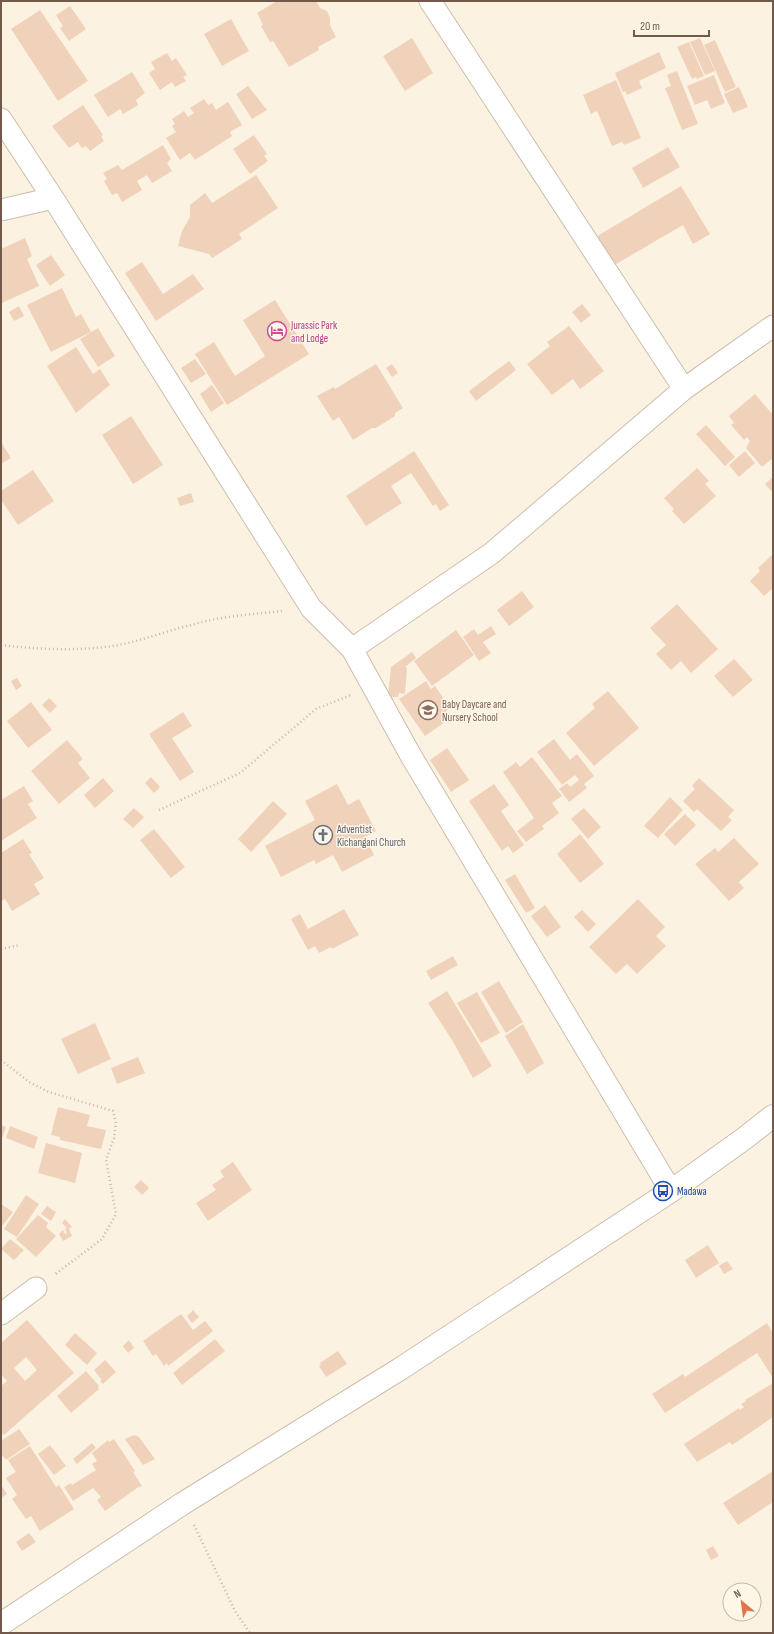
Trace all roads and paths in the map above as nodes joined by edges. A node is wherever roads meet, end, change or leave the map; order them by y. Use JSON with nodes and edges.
{"nodes":[{"id":1,"x":430,"y":1,"type":"edge"},
{"id":2,"x":1,"y":119,"type":"edge"},
{"id":3,"x":53,"y":198,"type":"junction"},
{"id":4,"x":1,"y":210,"type":"edge"},
{"id":5,"x":773,"y":326,"type":"edge"},
{"id":6,"x":684,"y":389,"type":"junction"},
{"id":7,"x":311,"y":608,"type":"junction"},
{"id":8,"x":1,"y":645,"type":"edge"},
{"id":9,"x":352,"y":649,"type":"junction"},
{"id":10,"x":372,"y":685,"type":"junction"},
{"id":11,"x":159,"y":810,"type":"dead end"},
{"id":12,"x":20,"y":945,"type":"dead end"},
{"id":13,"x":1,"y":949,"type":"edge"},
{"id":14,"x":1,"y":1060,"type":"edge"},
{"id":15,"x":773,"y":1116,"type":"edge"},
{"id":16,"x":671,"y":1191,"type":"junction"},
{"id":17,"x":36,"y":1288,"type":"joint"},
{"id":18,"x":1,"y":1314,"type":"edge"},
{"id":19,"x":182,"y":1504,"type":"junction"},
{"id":20,"x":1,"y":1624,"type":"edge"},
{"id":21,"x":250,"y":1633,"type":"edge"}],
"edges":[{"from":1,"to":6,"type":"street"},
{"from":2,"to":3,"type":"street"},
{"from":3,"to":4,"type":"street"},
{"from":3,"to":7,"type":"street"},
{"from":5,"to":6,"type":"street"},
{"from":6,"to":9,"type":"street"},
{"from":7,"to":8,"type":"path"},
{"from":7,"to":9,"type":"street"},
{"from":9,"to":10,"type":"street"},
{"from":10,"to":11,"type":"path"},
{"from":10,"to":16,"type":"street"},
{"from":12,"to":13,"type":"path"},
{"from":14,"to":17,"type":"path"},
{"from":15,"to":16,"type":"street"},
{"from":16,"to":19,"type":"street"},
{"from":17,"to":18,"type":"street"},
{"from":19,"to":20,"type":"street"},
{"from":19,"to":21,"type":"path"}]}
